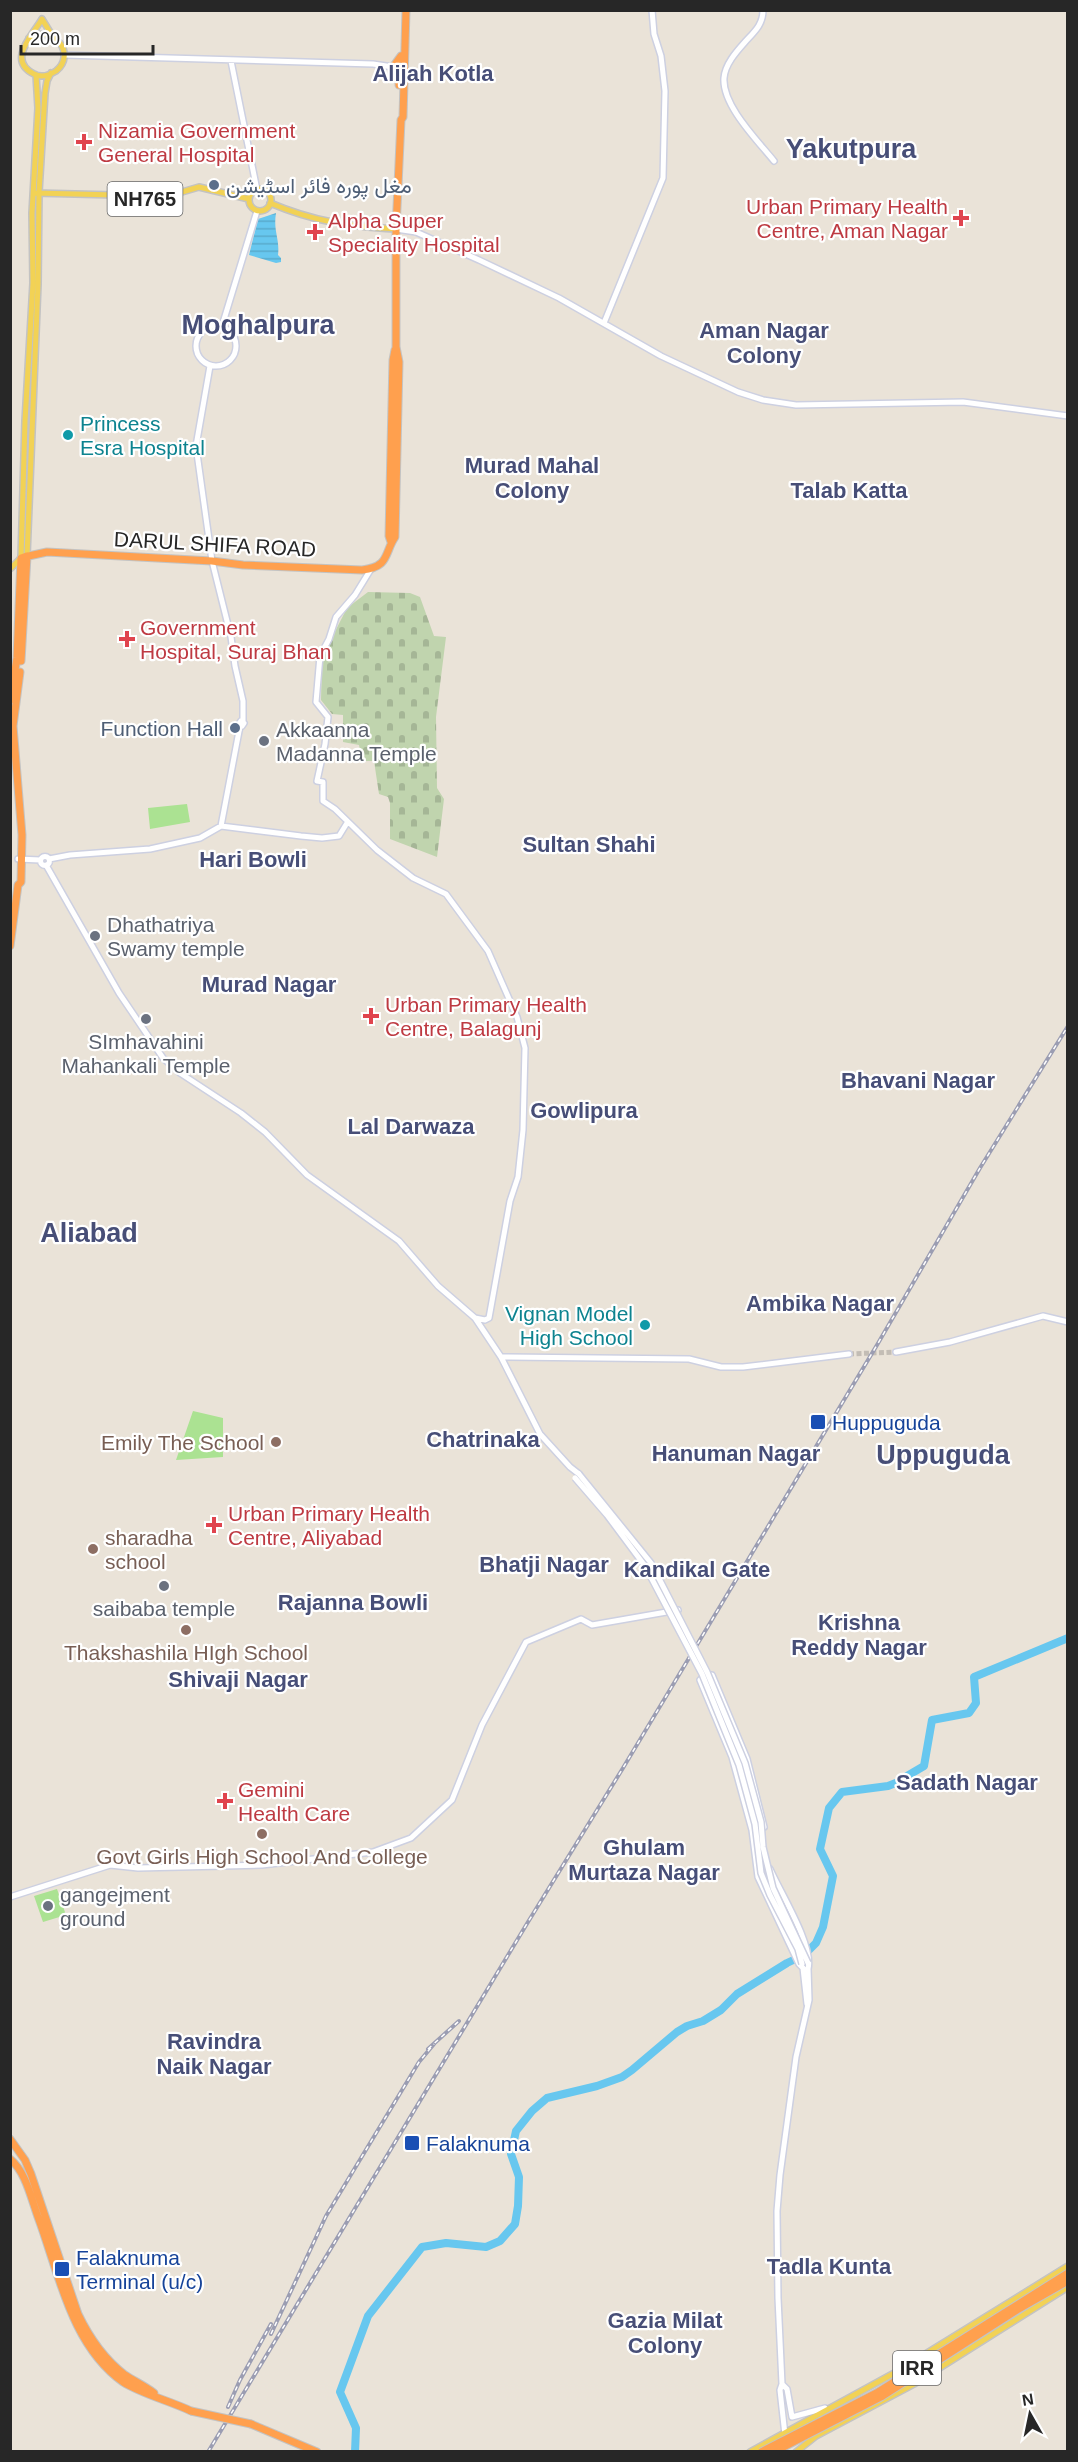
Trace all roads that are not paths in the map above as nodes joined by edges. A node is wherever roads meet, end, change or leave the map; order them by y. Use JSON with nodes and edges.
{"nodes":[{"id":1,"x":406,"y":10,"type":"edge"},
{"id":2,"x":652,"y":10,"type":"edge"},
{"id":3,"x":763,"y":10,"type":"edge"},
{"id":4,"x":53,"y":36,"type":"junction"},
{"id":5,"x":29,"y":38,"type":"junction"},
{"id":6,"x":404,"y":52,"type":"junction"},
{"id":7,"x":64,"y":55,"type":"junction"},
{"id":8,"x":231,"y":61,"type":"junction"},
{"id":9,"x":395,"y":65,"type":"junction"},
{"id":10,"x":51,"y":73,"type":"junction"},
{"id":11,"x":36,"y":75,"type":"junction"},
{"id":12,"x":401,"y":120,"type":"junction"},
{"id":13,"x":774,"y":161,"type":"dead end"},
{"id":14,"x":257,"y":190,"type":"junction"},
{"id":15,"x":36,"y":193,"type":"junction"},
{"id":16,"x":249,"y":199,"type":"junction"},
{"id":17,"x":270,"y":203,"type":"junction"},
{"id":18,"x":257,"y":211,"type":"junction"},
{"id":19,"x":396,"y":229,"type":"junction"},
{"id":20,"x":604,"y":323,"type":"junction"},
{"id":21,"x":222,"y":326,"type":"junction"},
{"id":22,"x":210,"y":366,"type":"junction"},
{"id":23,"x":1068,"y":416,"type":"edge"},
{"id":24,"x":24,"y":557,"type":"junction"},
{"id":25,"x":212,"y":561,"type":"junction"},
{"id":26,"x":12,"y":566,"type":"edge"},
{"id":27,"x":371,"y":569,"type":"junction"},
{"id":28,"x":10,"y":700,"type":"edge"},
{"id":29,"x":10,"y":759,"type":"edge"},
{"id":30,"x":347,"y":823,"type":"junction"},
{"id":31,"x":221,"y":826,"type":"junction"},
{"id":32,"x":20,"y":859,"type":"junction"},
{"id":33,"x":47,"y":862,"type":"junction"},
{"id":34,"x":10,"y":946,"type":"edge"},
{"id":35,"x":475,"y":1318,"type":"junction"},
{"id":36,"x":1068,"y":1322,"type":"edge"},
{"id":37,"x":896,"y":1352,"type":"tunnel mouth"},
{"id":38,"x":849,"y":1354,"type":"tunnel mouth"},
{"id":39,"x":501,"y":1357,"type":"junction"},
{"id":40,"x":678,"y":1610,"type":"dead end"},
{"id":41,"x":10,"y":1897,"type":"edge"},
{"id":42,"x":805,"y":1965,"type":"junction"},
{"id":43,"x":10,"y":2139,"type":"edge"},
{"id":44,"x":10,"y":2159,"type":"edge"},
{"id":45,"x":1068,"y":2266,"type":"edge"},
{"id":46,"x":1068,"y":2273,"type":"edge"},
{"id":47,"x":1068,"y":2281,"type":"edge"},
{"id":48,"x":1068,"y":2287,"type":"edge"},
{"id":49,"x":100,"y":2355,"type":"junction"},
{"id":50,"x":782,"y":2384,"type":"junction"},
{"id":51,"x":847,"y":2399,"type":"junction"},
{"id":52,"x":856,"y":2415,"type":"junction"},
{"id":53,"x":784,"y":2432,"type":"junction"},
{"id":54,"x":317,"y":2451,"type":"edge"},
{"id":55,"x":750,"y":2451,"type":"edge"},
{"id":56,"x":761,"y":2451,"type":"edge"},
{"id":57,"x":774,"y":2451,"type":"edge"},
{"id":58,"x":787,"y":2451,"type":"edge"},
{"id":59,"x":796,"y":2451,"type":"edge"}],
"edges":[{"from":1,"to":6,"type":"highway"},
{"from":2,"to":20,"type":"street"},
{"from":3,"to":13,"type":"street"},
{"from":4,"to":5,"type":"main road"},
{"from":4,"to":5,"type":"main road"},
{"from":4,"to":7,"type":"main road"},
{"from":5,"to":11,"type":"main road"},
{"from":6,"to":9,"type":"highway"},
{"from":6,"to":12,"type":"highway"},
{"from":7,"to":8,"type":"street"},
{"from":7,"to":10,"type":"main road"},
{"from":8,"to":9,"type":"street"},
{"from":8,"to":14,"type":"street"},
{"from":9,"to":12,"type":"highway"},
{"from":10,"to":11,"type":"main road"},
{"from":10,"to":15,"type":"main road"},
{"from":11,"to":15,"type":"main road"},
{"from":12,"to":19,"type":"highway"},
{"from":14,"to":16,"type":"main road"},
{"from":14,"to":17,"type":"main road"},
{"from":15,"to":16,"type":"main road","number":"NH765"},
{"from":15,"to":24,"type":"main road"},
{"from":16,"to":18,"type":"main road"},
{"from":17,"to":18,"type":"main road"},
{"from":17,"to":19,"type":"main road"},
{"from":18,"to":21,"type":"street"},
{"from":19,"to":20,"type":"street"},
{"from":19,"to":27,"type":"highway"},
{"from":20,"to":23,"type":"street"},
{"from":21,"to":22,"type":"street"},
{"from":21,"to":22,"type":"street"},
{"from":22,"to":25,"type":"street"},
{"from":24,"to":25,"type":"highway","name":"DARUL SHIFA ROAD"},
{"from":24,"to":26,"type":"main road"},
{"from":24,"to":28,"type":"highway"},
{"from":24,"to":32,"type":"highway"},
{"from":25,"to":27,"type":"highway","name":"DARUL SHIFA ROAD"},
{"from":25,"to":31,"type":"street"},
{"from":27,"to":30,"type":"street"},
{"from":29,"to":32,"type":"highway"},
{"from":30,"to":31,"type":"street"},
{"from":30,"to":35,"type":"street"},
{"from":31,"to":33,"type":"street"},
{"from":32,"to":33,"type":"street"},
{"from":32,"to":34,"type":"highway"},
{"from":33,"to":35,"type":"street"},
{"from":35,"to":39,"type":"street"},
{"from":36,"to":37,"type":"street"},
{"from":38,"to":39,"type":"street"},
{"from":39,"to":42,"type":"street","bridge":true},
{"from":40,"to":41,"type":"street"},
{"from":42,"to":42,"type":"street","bridge":true},
{"from":42,"to":50,"type":"street"},
{"from":43,"to":49,"type":"highway"},
{"from":44,"to":49,"type":"highway"},
{"from":45,"to":51,"type":"main road","number":"IRR"},
{"from":46,"to":56,"type":"highway","number":"IRR","bridge":true},
{"from":47,"to":57,"type":"highway","number":"IRR","bridge":true},
{"from":48,"to":52,"type":"main road","number":"IRR"},
{"from":49,"to":54,"type":"highway","bridge":true},
{"from":50,"to":51,"type":"street"},
{"from":50,"to":53,"type":"street"},
{"from":51,"to":52,"type":"main road"},
{"from":51,"to":53,"type":"main road","number":"IRR"},
{"from":52,"to":59,"type":"main road","number":"IRR"},
{"from":53,"to":55,"type":"main road","number":"IRR"},
{"from":53,"to":58,"type":"street"}]}
